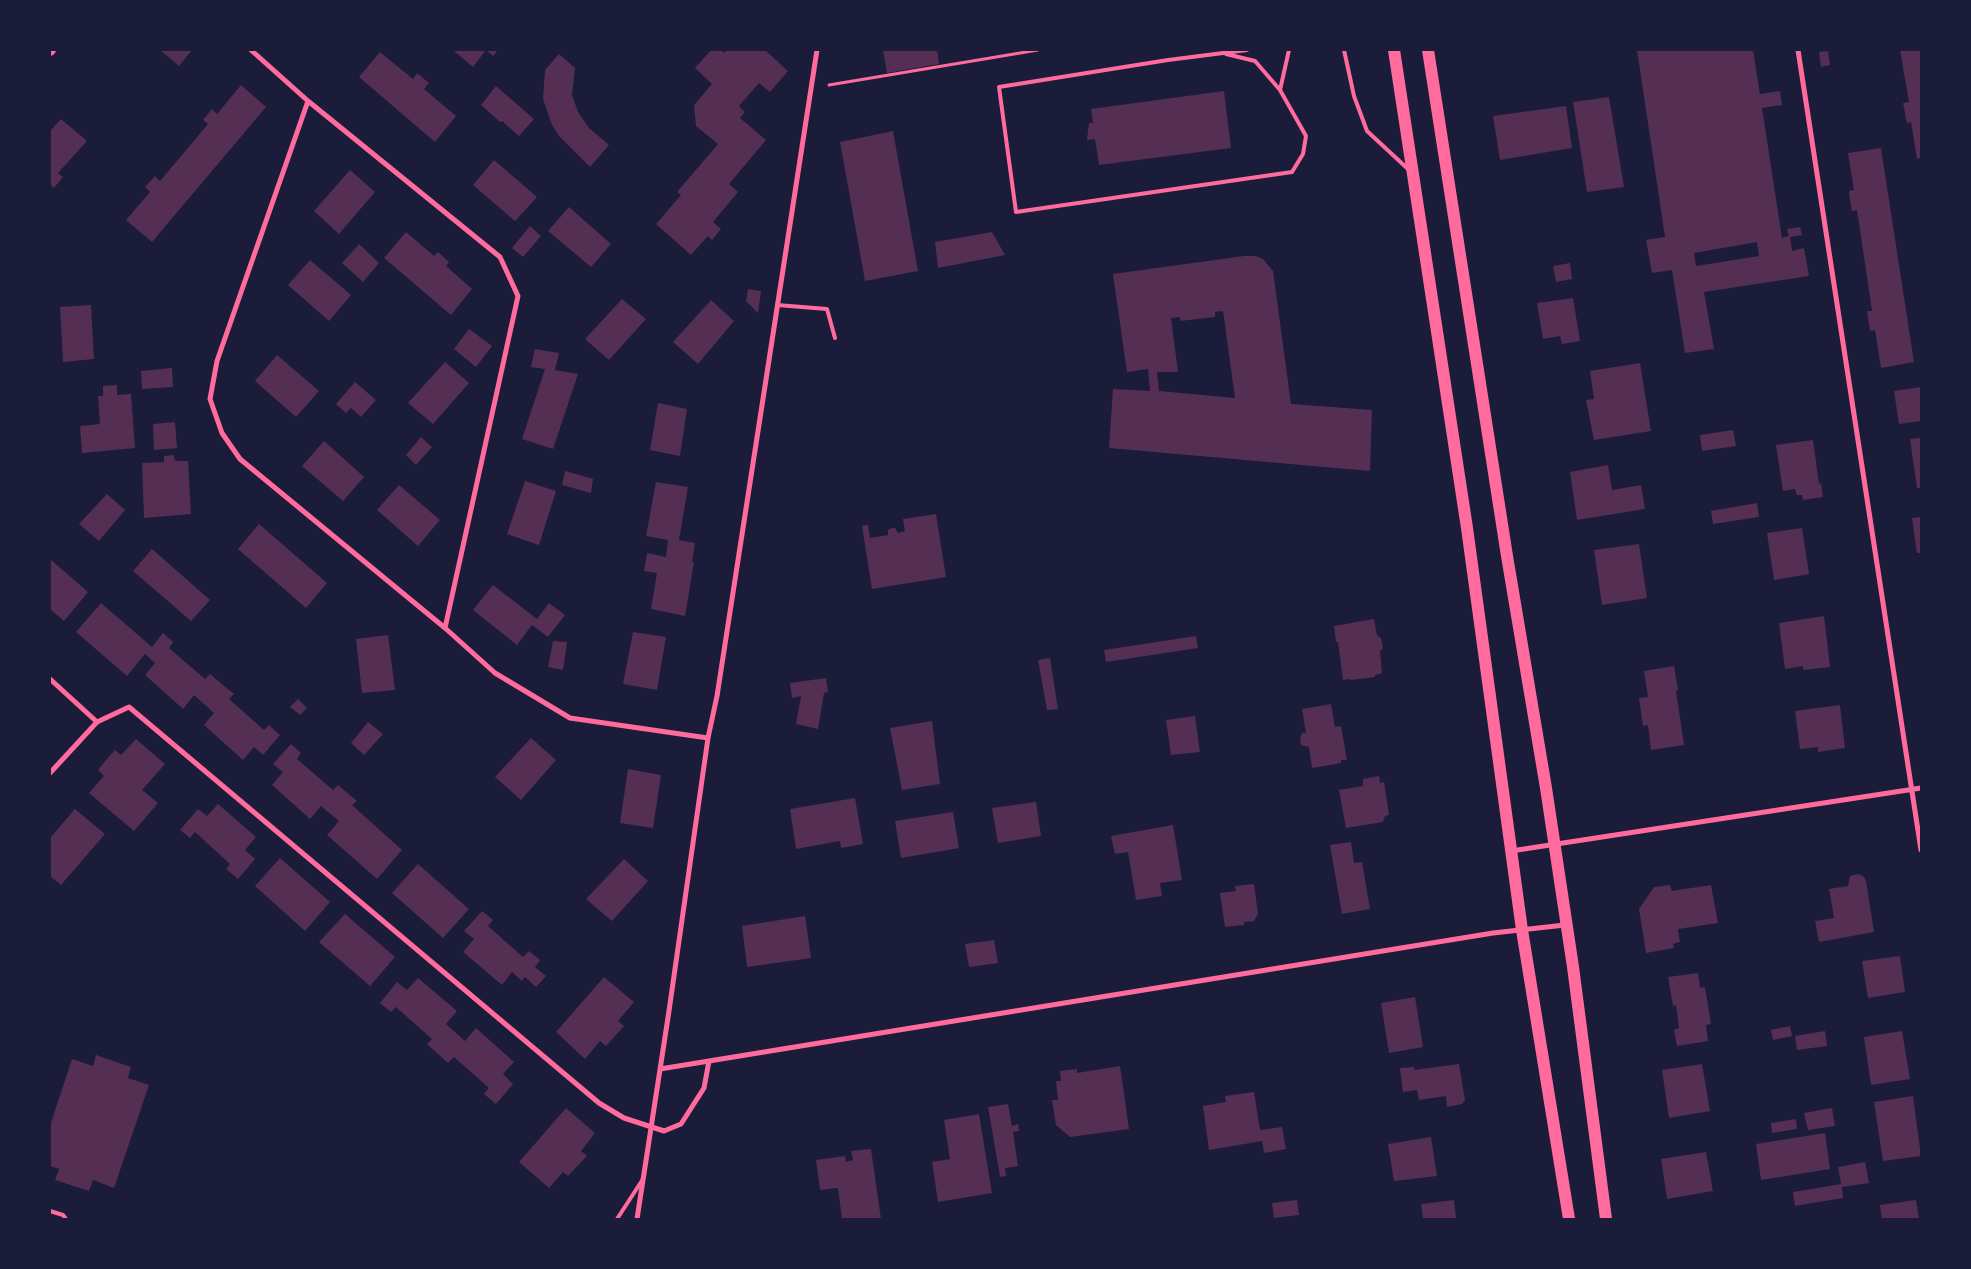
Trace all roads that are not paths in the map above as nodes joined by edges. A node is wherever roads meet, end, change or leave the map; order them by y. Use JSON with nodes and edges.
{"nodes":[{"id":1,"x":250,"y":50,"type":"edge"},
{"id":2,"x":817,"y":50,"type":"edge"},
{"id":3,"x":1247,"y":50,"type":"edge"},
{"id":4,"x":1289,"y":50,"type":"edge"},
{"id":5,"x":1344,"y":50,"type":"edge"},
{"id":6,"x":1394,"y":50,"type":"edge"},
{"id":7,"x":1428,"y":50,"type":"edge"},
{"id":8,"x":1798,"y":50,"type":"edge"},
{"id":9,"x":1223,"y":53,"type":"junction"},
{"id":10,"x":1280,"y":90,"type":"junction"},
{"id":11,"x":308,"y":101,"type":"junction"},
{"id":12,"x":1412,"y":173,"type":"junction"},
{"id":13,"x":777,"y":305,"type":"junction"},
{"id":14,"x":835,"y":338,"type":"dead end"},
{"id":15,"x":445,"y":628,"type":"junction"},
{"id":16,"x":50,"y":679,"type":"edge"},
{"id":17,"x":98,"y":722,"type":"junction"},
{"id":18,"x":708,"y":738,"type":"junction"},
{"id":19,"x":50,"y":773,"type":"edge"},
{"id":20,"x":1921,"y":788,"type":"edge"},
{"id":21,"x":1911,"y":790,"type":"junction"},
{"id":22,"x":1554,"y":845,"type":"junction"},
{"id":23,"x":1921,"y":850,"type":"edge"},
{"id":24,"x":1510,"y":851,"type":"junction"},
{"id":25,"x":1567,"y":924,"type":"junction"},
{"id":26,"x":1522,"y":930,"type":"junction"},
{"id":27,"x":709,"y":1061,"type":"junction"},
{"id":28,"x":660,"y":1069,"type":"junction"},
{"id":29,"x":650,"y":1127,"type":"junction"},
{"id":30,"x":643,"y":1177,"type":"junction"},
{"id":31,"x":50,"y":1211,"type":"edge"},
{"id":32,"x":66,"y":1219,"type":"edge"},
{"id":33,"x":617,"y":1219,"type":"edge"},
{"id":34,"x":637,"y":1219,"type":"edge"},
{"id":35,"x":1569,"y":1219,"type":"edge"},
{"id":36,"x":1606,"y":1219,"type":"edge"}],
"edges":[{"from":1,"to":11,"type":"street"},
{"from":2,"to":13,"type":"street"},
{"from":3,"to":9,"type":"lane"},
{"from":4,"to":10,"type":"lane"},
{"from":5,"to":12,"type":"lane"},
{"from":6,"to":12,"type":"main road"},
{"from":7,"to":22,"type":"main road"},
{"from":8,"to":21,"type":"street"},
{"from":9,"to":10,"type":"lane"},
{"from":9,"to":10,"type":"lane"},
{"from":11,"to":15,"type":"street"},
{"from":11,"to":15,"type":"street"},
{"from":12,"to":24,"type":"main road"},
{"from":13,"to":14,"type":"lane"},
{"from":13,"to":18,"type":"street"},
{"from":15,"to":18,"type":"street"},
{"from":16,"to":17,"type":"street"},
{"from":17,"to":19,"type":"street"},
{"from":17,"to":29,"type":"street"},
{"from":18,"to":28,"type":"street"},
{"from":20,"to":21,"type":"street"},
{"from":21,"to":22,"type":"street"},
{"from":21,"to":23,"type":"street"},
{"from":22,"to":24,"type":"street"},
{"from":22,"to":25,"type":"main road"},
{"from":24,"to":26,"type":"main road"},
{"from":25,"to":26,"type":"street"},
{"from":25,"to":36,"type":"main road"},
{"from":26,"to":27,"type":"street"},
{"from":26,"to":35,"type":"main road"},
{"from":27,"to":28,"type":"street"},
{"from":27,"to":29,"type":"street"},
{"from":28,"to":29,"type":"street"},
{"from":29,"to":30,"type":"street"},
{"from":30,"to":33,"type":"lane"},
{"from":30,"to":34,"type":"street"},
{"from":31,"to":32,"type":"lane"}]}
